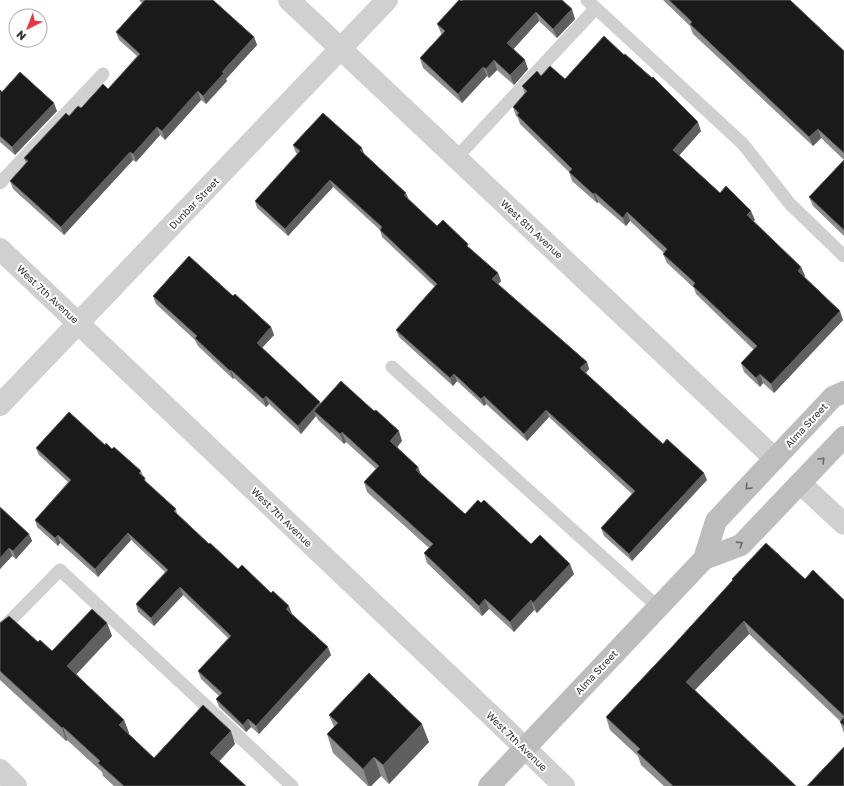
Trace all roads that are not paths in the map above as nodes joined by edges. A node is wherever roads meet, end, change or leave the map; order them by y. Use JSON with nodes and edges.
{"nodes":[{"id":1,"x":289,"y":0,"type":"edge"},
{"id":2,"x":387,"y":0,"type":"edge"},
{"id":3,"x":591,"y":4,"type":"edge"},
{"id":4,"x":341,"y":49,"type":"junction"},
{"id":5,"x":103,"y":74,"type":"dead end"},
{"id":6,"x":456,"y":158,"type":"junction"},
{"id":7,"x":0,"y":183,"type":"edge"},
{"id":8,"x":0,"y":249,"type":"edge"},
{"id":9,"x":844,"y":256,"type":"edge"},
{"id":10,"x":78,"y":323,"type":"junction"},
{"id":11,"x":392,"y":367,"type":"dead end"},
{"id":12,"x":844,"y":392,"type":"edge"},
{"id":13,"x":0,"y":405,"type":"edge"},
{"id":14,"x":844,"y":437,"type":"edge"},
{"id":15,"x":775,"y":459,"type":"junction"},
{"id":16,"x":800,"y":483,"type":"junction"},
{"id":17,"x":844,"y":524,"type":"edge"},
{"id":18,"x":704,"y":559,"type":"junction"},
{"id":19,"x":658,"y":607,"type":"junction"},
{"id":20,"x":0,"y":631,"type":"edge"},
{"id":21,"x":525,"y":748,"type":"junction"},
{"id":22,"x":0,"y":770,"type":"edge"},
{"id":23,"x":16,"y":786,"type":"edge"},
{"id":24,"x":292,"y":786,"type":"edge"},
{"id":25,"x":489,"y":786,"type":"edge"},
{"id":26,"x":564,"y":786,"type":"edge"}],
"edges":[{"from":1,"to":4,"type":"street","name":"West 8th Avenue"},
{"from":2,"to":4,"type":"street","name":"Dunbar Street"},
{"from":3,"to":6,"type":"lane"},
{"from":3,"to":9,"type":"lane"},
{"from":4,"to":6,"type":"street","name":"West 8th Avenue"},
{"from":4,"to":10,"type":"street","name":"Dunbar Street"},
{"from":5,"to":7,"type":"lane"},
{"from":6,"to":15,"type":"street","name":"West 8th Avenue"},
{"from":8,"to":10,"type":"street","name":"West 7th Avenue"},
{"from":10,"to":13,"type":"street","name":"Dunbar Street"},
{"from":10,"to":21,"type":"street","name":"West 7th Avenue"},
{"from":11,"to":19,"type":"lane"},
{"from":12,"to":15,"type":"main road","name":"Alma Street"},
{"from":16,"to":14,"type":"main road","name":"Alma Street","one_way":true},
{"from":15,"to":18,"type":"main road","name":"Alma Street","one_way":true},
{"from":16,"to":17,"type":"street"},
{"from":18,"to":16,"type":"main road","name":"Alma Street","one_way":true},
{"from":18,"to":19,"type":"main road","name":"Alma Street"},
{"from":19,"to":21,"type":"main road","name":"Alma Street"},
{"from":20,"to":24,"type":"lane"},
{"from":21,"to":25,"type":"main road","name":"Alma Street"},
{"from":21,"to":26,"type":"street","name":"West 7th Avenue"},
{"from":22,"to":23,"type":"street"}]}
